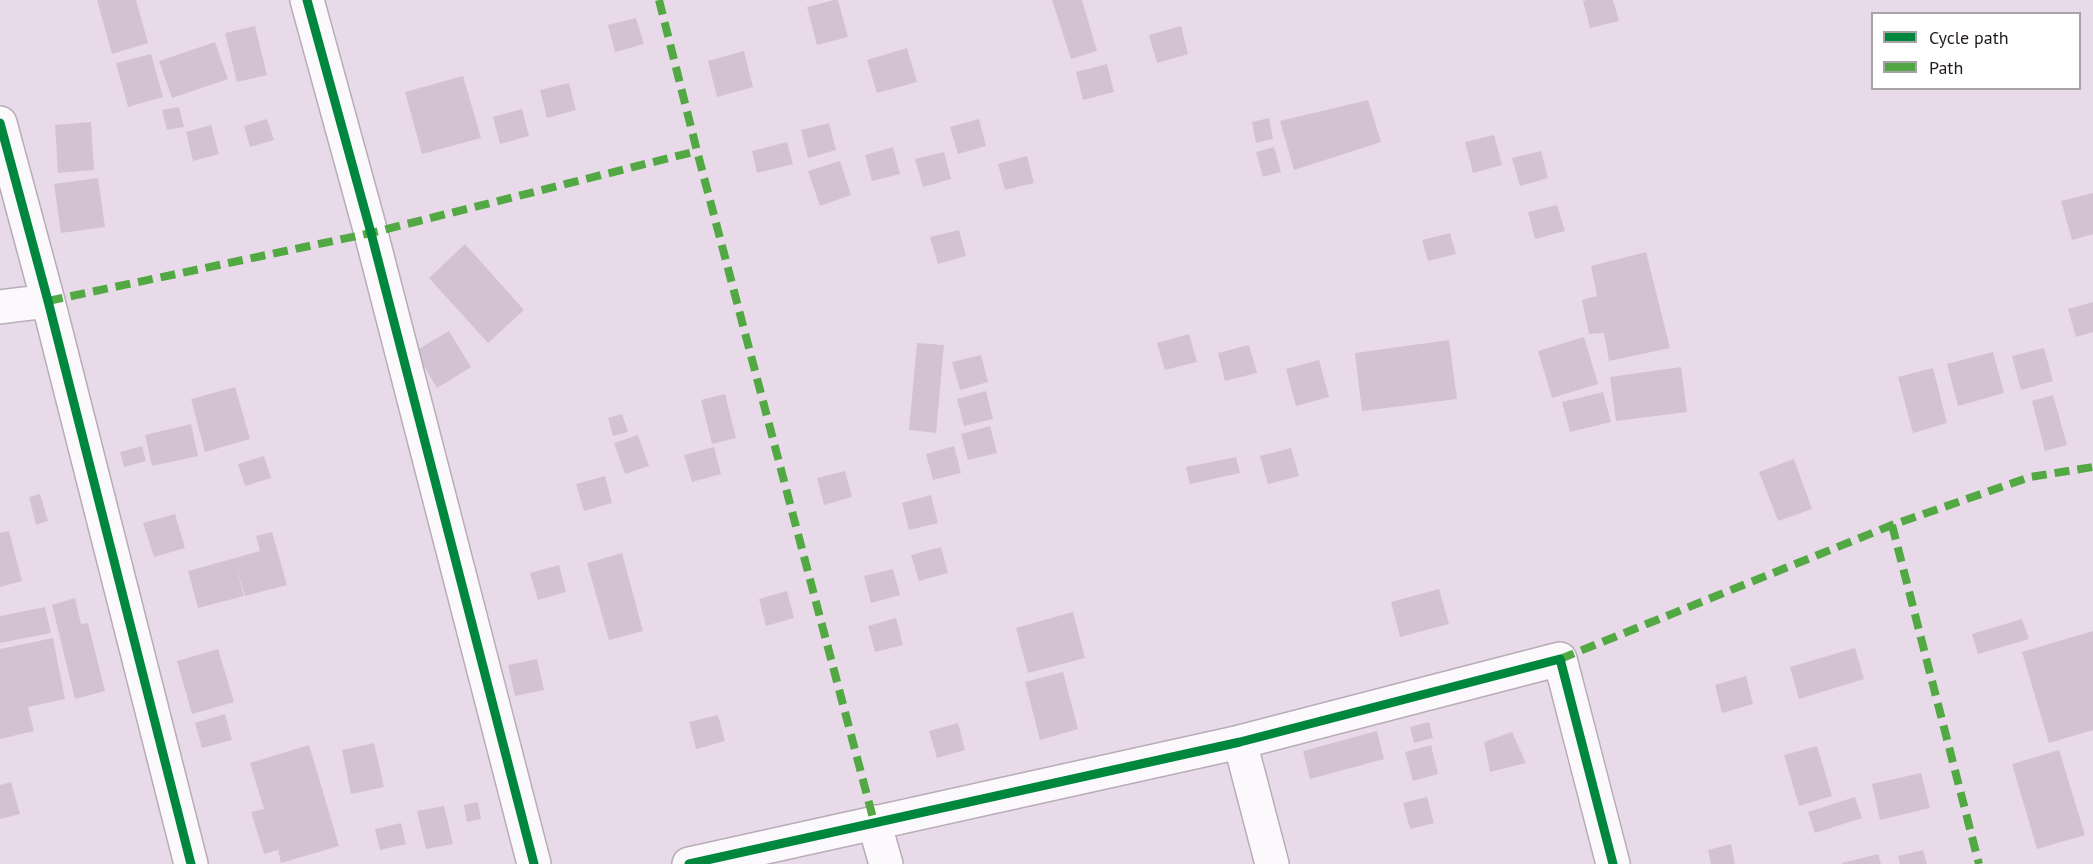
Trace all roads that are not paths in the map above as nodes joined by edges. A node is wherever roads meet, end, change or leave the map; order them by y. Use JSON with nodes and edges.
{"nodes":[{"id":1,"x":307,"y":0,"type":"edge"},
{"id":2,"x":0,"y":123,"type":"edge"},
{"id":3,"x":48,"y":301,"type":"junction"},
{"id":4,"x":0,"y":307,"type":"edge"},
{"id":5,"x":1240,"y":741,"type":"junction"},
{"id":6,"x":874,"y":822,"type":"junction"},
{"id":7,"x":191,"y":864,"type":"edge"},
{"id":8,"x":534,"y":864,"type":"edge"},
{"id":9,"x":689,"y":864,"type":"edge"},
{"id":10,"x":886,"y":864,"type":"edge"},
{"id":11,"x":1272,"y":864,"type":"edge"},
{"id":12,"x":1613,"y":864,"type":"edge"}],
"edges":[{"from":1,"to":8,"type":"street"},
{"from":2,"to":3,"type":"street"},
{"from":3,"to":4,"type":"street"},
{"from":3,"to":7,"type":"street"},
{"from":5,"to":6,"type":"street"},
{"from":5,"to":11,"type":"street"},
{"from":5,"to":12,"type":"street"},
{"from":6,"to":9,"type":"street"},
{"from":6,"to":10,"type":"street"}]}
